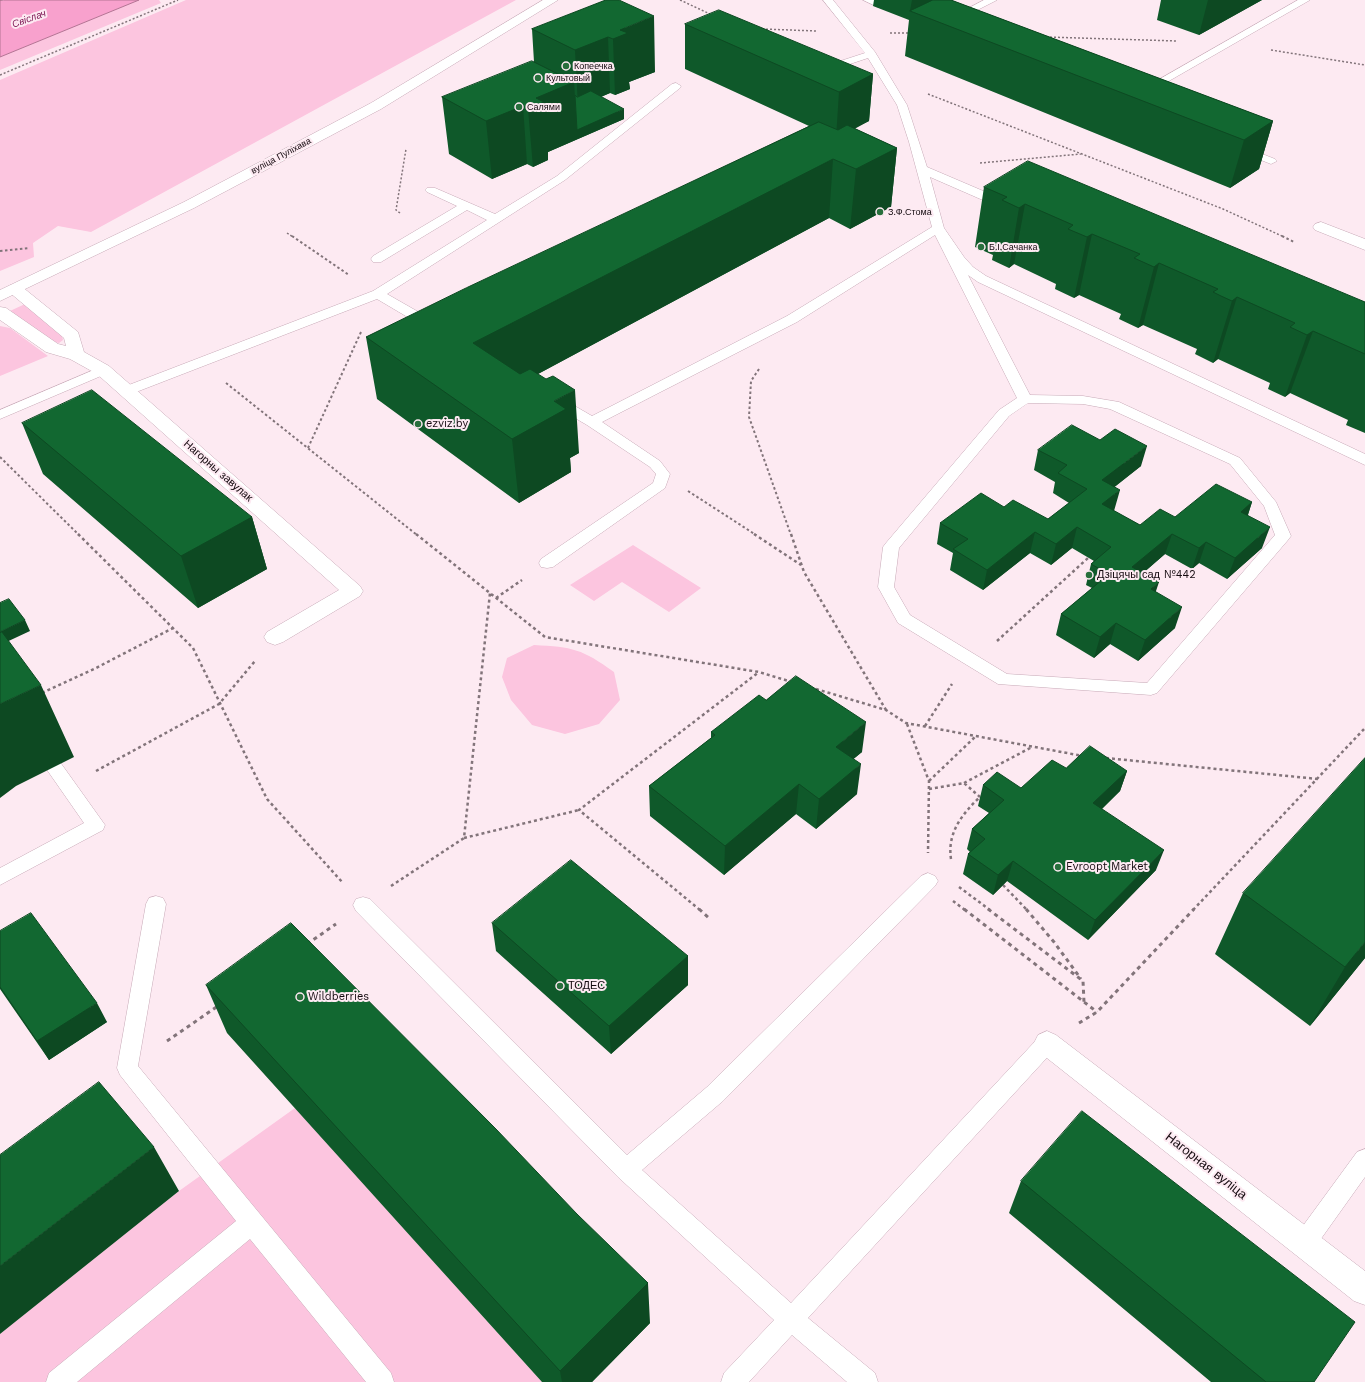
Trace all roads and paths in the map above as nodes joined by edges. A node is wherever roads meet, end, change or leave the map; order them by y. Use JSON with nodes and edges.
{"nodes":[{"id":1,"x":178,"y":0,"type":"edge"},
{"id":2,"x":552,"y":0,"type":"edge"},
{"id":3,"x":680,"y":0,"type":"edge"},
{"id":4,"x":828,"y":0,"type":"edge"},
{"id":5,"x":868,"y":0,"type":"edge"},
{"id":6,"x":992,"y":0,"type":"edge"},
{"id":7,"x":1305,"y":0,"type":"edge"},
{"id":8,"x":878,"y":4,"type":"dead end"},
{"id":9,"x":713,"y":16,"type":"edge"},
{"id":10,"x":943,"y":24,"type":"edge"},
{"id":11,"x":762,"y":29,"type":"edge"},
{"id":12,"x":855,"y":32,"type":"junction"},
{"id":13,"x":915,"y":33,"type":"edge"},
{"id":14,"x":1040,"y":37,"type":"edge"},
{"id":15,"x":1230,"y":43,"type":"junction"},
{"id":16,"x":871,"y":54,"type":"junction"},
{"id":17,"x":1365,"y":65,"type":"edge"},
{"id":18,"x":813,"y":70,"type":"edge"},
{"id":19,"x":0,"y":75,"type":"edge"},
{"id":20,"x":887,"y":78,"type":"junction"},
{"id":21,"x":676,"y":86,"type":"dead end"},
{"id":22,"x":1136,"y":95,"type":"edge"},
{"id":23,"x":1229,"y":144,"type":"edge"},
{"id":24,"x":1081,"y":154,"type":"junction"},
{"id":25,"x":1271,"y":161,"type":"dead end"},
{"id":26,"x":978,"y":164,"type":"dead end"},
{"id":27,"x":922,"y":169,"type":"junction"},
{"id":28,"x":431,"y":190,"type":"dead end"},
{"id":29,"x":466,"y":206,"type":"junction"},
{"id":30,"x":1017,"y":210,"type":"edge"},
{"id":31,"x":496,"y":219,"type":"junction"},
{"id":32,"x":1321,"y":227,"type":"dead end"},
{"id":33,"x":938,"y":228,"type":"junction"},
{"id":34,"x":287,"y":233,"type":"dead end"},
{"id":35,"x":1299,"y":243,"type":"dead end"},
{"id":36,"x":1365,"y":244,"type":"edge"},
{"id":37,"x":377,"y":259,"type":"dead end"},
{"id":38,"x":7,"y":293,"type":"edge"},
{"id":39,"x":378,"y":294,"type":"junction"},
{"id":40,"x":0,"y":312,"type":"edge"},
{"id":41,"x":441,"y":331,"type":"edge"},
{"id":42,"x":76,"y":355,"type":"junction"},
{"id":43,"x":760,"y":368,"type":"dead end"},
{"id":44,"x":103,"y":370,"type":"junction"},
{"id":45,"x":126,"y":391,"type":"junction"},
{"id":46,"x":546,"y":394,"type":"edge"},
{"id":47,"x":1025,"y":399,"type":"junction"},
{"id":48,"x":0,"y":415,"type":"edge"},
{"id":49,"x":592,"y":422,"type":"junction"},
{"id":50,"x":308,"y":448,"type":"dead end"},
{"id":51,"x":0,"y":457,"type":"edge"},
{"id":52,"x":1365,"y":460,"type":"edge"},
{"id":53,"x":663,"y":474,"type":"junction"},
{"id":54,"x":1088,"y":558,"type":"dead end"},
{"id":55,"x":547,"y":563,"type":"dead end"},
{"id":56,"x":802,"y":566,"type":"junction"},
{"id":57,"x":490,"y":593,"type":"dead end"},
{"id":58,"x":173,"y":628,"type":"junction"},
{"id":59,"x":275,"y":637,"type":"joint"},
{"id":60,"x":975,"y":662,"type":"junction"},
{"id":61,"x":759,"y":672,"type":"dead end"},
{"id":62,"x":41,"y":694,"type":"dead end"},
{"id":63,"x":219,"y":704,"type":"junction"},
{"id":64,"x":906,"y":723,"type":"junction"},
{"id":65,"x":925,"y":726,"type":"junction"},
{"id":66,"x":1365,"y":728,"type":"edge"},
{"id":67,"x":976,"y":736,"type":"junction"},
{"id":68,"x":1032,"y":747,"type":"junction"},
{"id":69,"x":1090,"y":756,"type":"edge"},
{"id":70,"x":1105,"y":758,"type":"edge"},
{"id":71,"x":54,"y":767,"type":"dead end"},
{"id":72,"x":1318,"y":779,"type":"junction"},
{"id":73,"x":929,"y":781,"type":"junction"},
{"id":74,"x":964,"y":783,"type":"junction"},
{"id":75,"x":68,"y":786,"type":"junction"},
{"id":76,"x":929,"y":789,"type":"junction"},
{"id":77,"x":980,"y":797,"type":"junction"},
{"id":78,"x":985,"y":800,"type":"dead end"},
{"id":79,"x":579,"y":810,"type":"junction"},
{"id":80,"x":464,"y":838,"type":"junction"},
{"id":81,"x":951,"y":860,"type":"dead end"},
{"id":82,"x":0,"y":877,"type":"edge"},
{"id":83,"x":928,"y":881,"type":"junction"},
{"id":84,"x":957,"y":881,"type":"dead end"},
{"id":85,"x":1003,"y":886,"type":"edge"},
{"id":86,"x":156,"y":904,"type":"dead end"},
{"id":87,"x":363,"y":906,"type":"junction"},
{"id":88,"x":709,"y":918,"type":"dead end"},
{"id":89,"x":304,"y":946,"type":"edge"},
{"id":90,"x":1083,"y":981,"type":"junction"},
{"id":91,"x":1084,"y":1002,"type":"junction"},
{"id":92,"x":219,"y":1005,"type":"edge"},
{"id":93,"x":1097,"y":1012,"type":"junction"},
{"id":94,"x":1047,"y":1042,"type":"junction"},
{"id":95,"x":127,"y":1068,"type":"junction"},
{"id":96,"x":1365,"y":1159,"type":"edge"},
{"id":97,"x":626,"y":1170,"type":"junction"},
{"id":98,"x":252,"y":1224,"type":"junction"},
{"id":99,"x":1304,"y":1242,"type":"junction"},
{"id":100,"x":1365,"y":1290,"type":"edge"},
{"id":101,"x":791,"y":1319,"type":"junction"},
{"id":102,"x":58,"y":1382,"type":"edge"},
{"id":103,"x":382,"y":1382,"type":"edge"},
{"id":104,"x":733,"y":1382,"type":"edge"},
{"id":105,"x":866,"y":1382,"type":"edge"}],
"edges":[{"from":1,"to":19,"type":"path"},
{"from":2,"to":38,"type":"street","name":"вуліца Пуліхава"},
{"from":3,"to":9,"type":"path"},
{"from":4,"to":12,"type":"lane"},
{"from":5,"to":8,"type":"lane"},
{"from":6,"to":10,"type":"lane"},
{"from":7,"to":15,"type":"lane"},
{"from":11,"to":12,"type":"path"},
{"from":12,"to":13,"type":"path"},
{"from":12,"to":16,"type":"lane"},
{"from":14,"to":15,"type":"path"},
{"from":15,"to":17,"type":"path"},
{"from":15,"to":22,"type":"lane"},
{"from":16,"to":18,"type":"lane"},
{"from":16,"to":20,"type":"lane"},
{"from":20,"to":24,"type":"path"},
{"from":20,"to":27,"type":"lane"},
{"from":21,"to":31,"type":"lane"},
{"from":23,"to":25,"type":"lane"},
{"from":24,"to":26,"type":"path"},
{"from":24,"to":35,"type":"path"},
{"from":27,"to":30,"type":"lane"},
{"from":27,"to":33,"type":"lane"},
{"from":28,"to":29,"type":"lane"},
{"from":29,"to":31,"type":"lane"},
{"from":29,"to":37,"type":"lane"},
{"from":31,"to":39,"type":"lane"},
{"from":32,"to":36,"type":"street"},
{"from":33,"to":47,"type":"lane"},
{"from":33,"to":49,"type":"lane"},
{"from":33,"to":52,"type":"lane"},
{"from":34,"to":39,"type":"path"},
{"from":38,"to":42,"type":"street"},
{"from":39,"to":41,"type":"lane"},
{"from":39,"to":45,"type":"lane"},
{"from":39,"to":50,"type":"path"},
{"from":40,"to":42,"type":"street","name":"Нагорны завулак"},
{"from":42,"to":44,"type":"street","name":"Нагорны завулак"},
{"from":43,"to":56,"type":"path"},
{"from":44,"to":45,"type":"street","name":"Нагорны завулак"},
{"from":44,"to":48,"type":"lane"},
{"from":45,"to":59,"type":"street","name":"Нагорны завулак"},
{"from":46,"to":49,"type":"lane"},
{"from":47,"to":60,"type":"lane"},
{"from":47,"to":60,"type":"lane"},
{"from":49,"to":53,"type":"lane"},
{"from":51,"to":58,"type":"path"},
{"from":53,"to":55,"type":"lane"},
{"from":53,"to":56,"type":"path"},
{"from":54,"to":60,"type":"path"},
{"from":56,"to":64,"type":"path"},
{"from":57,"to":80,"type":"path"},
{"from":58,"to":62,"type":"path"},
{"from":58,"to":63,"type":"path"},
{"from":59,"to":63,"type":"path"},
{"from":60,"to":65,"type":"path"},
{"from":61,"to":79,"type":"path"},
{"from":63,"to":75,"type":"path"},
{"from":63,"to":87,"type":"path"},
{"from":64,"to":65,"type":"path"},
{"from":64,"to":73,"type":"path"},
{"from":65,"to":67,"type":"path"},
{"from":66,"to":72,"type":"path"},
{"from":67,"to":68,"type":"path"},
{"from":67,"to":73,"type":"path"},
{"from":68,"to":69,"type":"path"},
{"from":68,"to":74,"type":"path"},
{"from":70,"to":72,"type":"path"},
{"from":71,"to":75,"type":"lane"},
{"from":72,"to":93,"type":"path"},
{"from":73,"to":76,"type":"path"},
{"from":74,"to":76,"type":"path"},
{"from":74,"to":77,"type":"path"},
{"from":75,"to":82,"type":"lane"},
{"from":76,"to":83,"type":"path"},
{"from":77,"to":78,"type":"path"},
{"from":77,"to":81,"type":"path"},
{"from":79,"to":80,"type":"path"},
{"from":79,"to":88,"type":"path"},
{"from":80,"to":87,"type":"path"},
{"from":83,"to":91,"type":"path"},
{"from":83,"to":97,"type":"lane"},
{"from":84,"to":90,"type":"path"},
{"from":85,"to":90,"type":"path"},
{"from":86,"to":95,"type":"lane"},
{"from":87,"to":89,"type":"path"},
{"from":87,"to":97,"type":"lane"},
{"from":90,"to":91,"type":"path"},
{"from":91,"to":93,"type":"path"},
{"from":92,"to":95,"type":"path"},
{"from":93,"to":94,"type":"path"},
{"from":94,"to":99,"type":"street","name":"Нагорная вуліца"},
{"from":94,"to":101,"type":"lane"},
{"from":95,"to":98,"type":"lane"},
{"from":96,"to":99,"type":"lane"},
{"from":97,"to":101,"type":"lane"},
{"from":98,"to":102,"type":"lane"},
{"from":98,"to":103,"type":"lane"},
{"from":99,"to":100,"type":"street","name":"Нагорная вуліца"},
{"from":101,"to":104,"type":"lane"},
{"from":101,"to":105,"type":"lane"}]}
